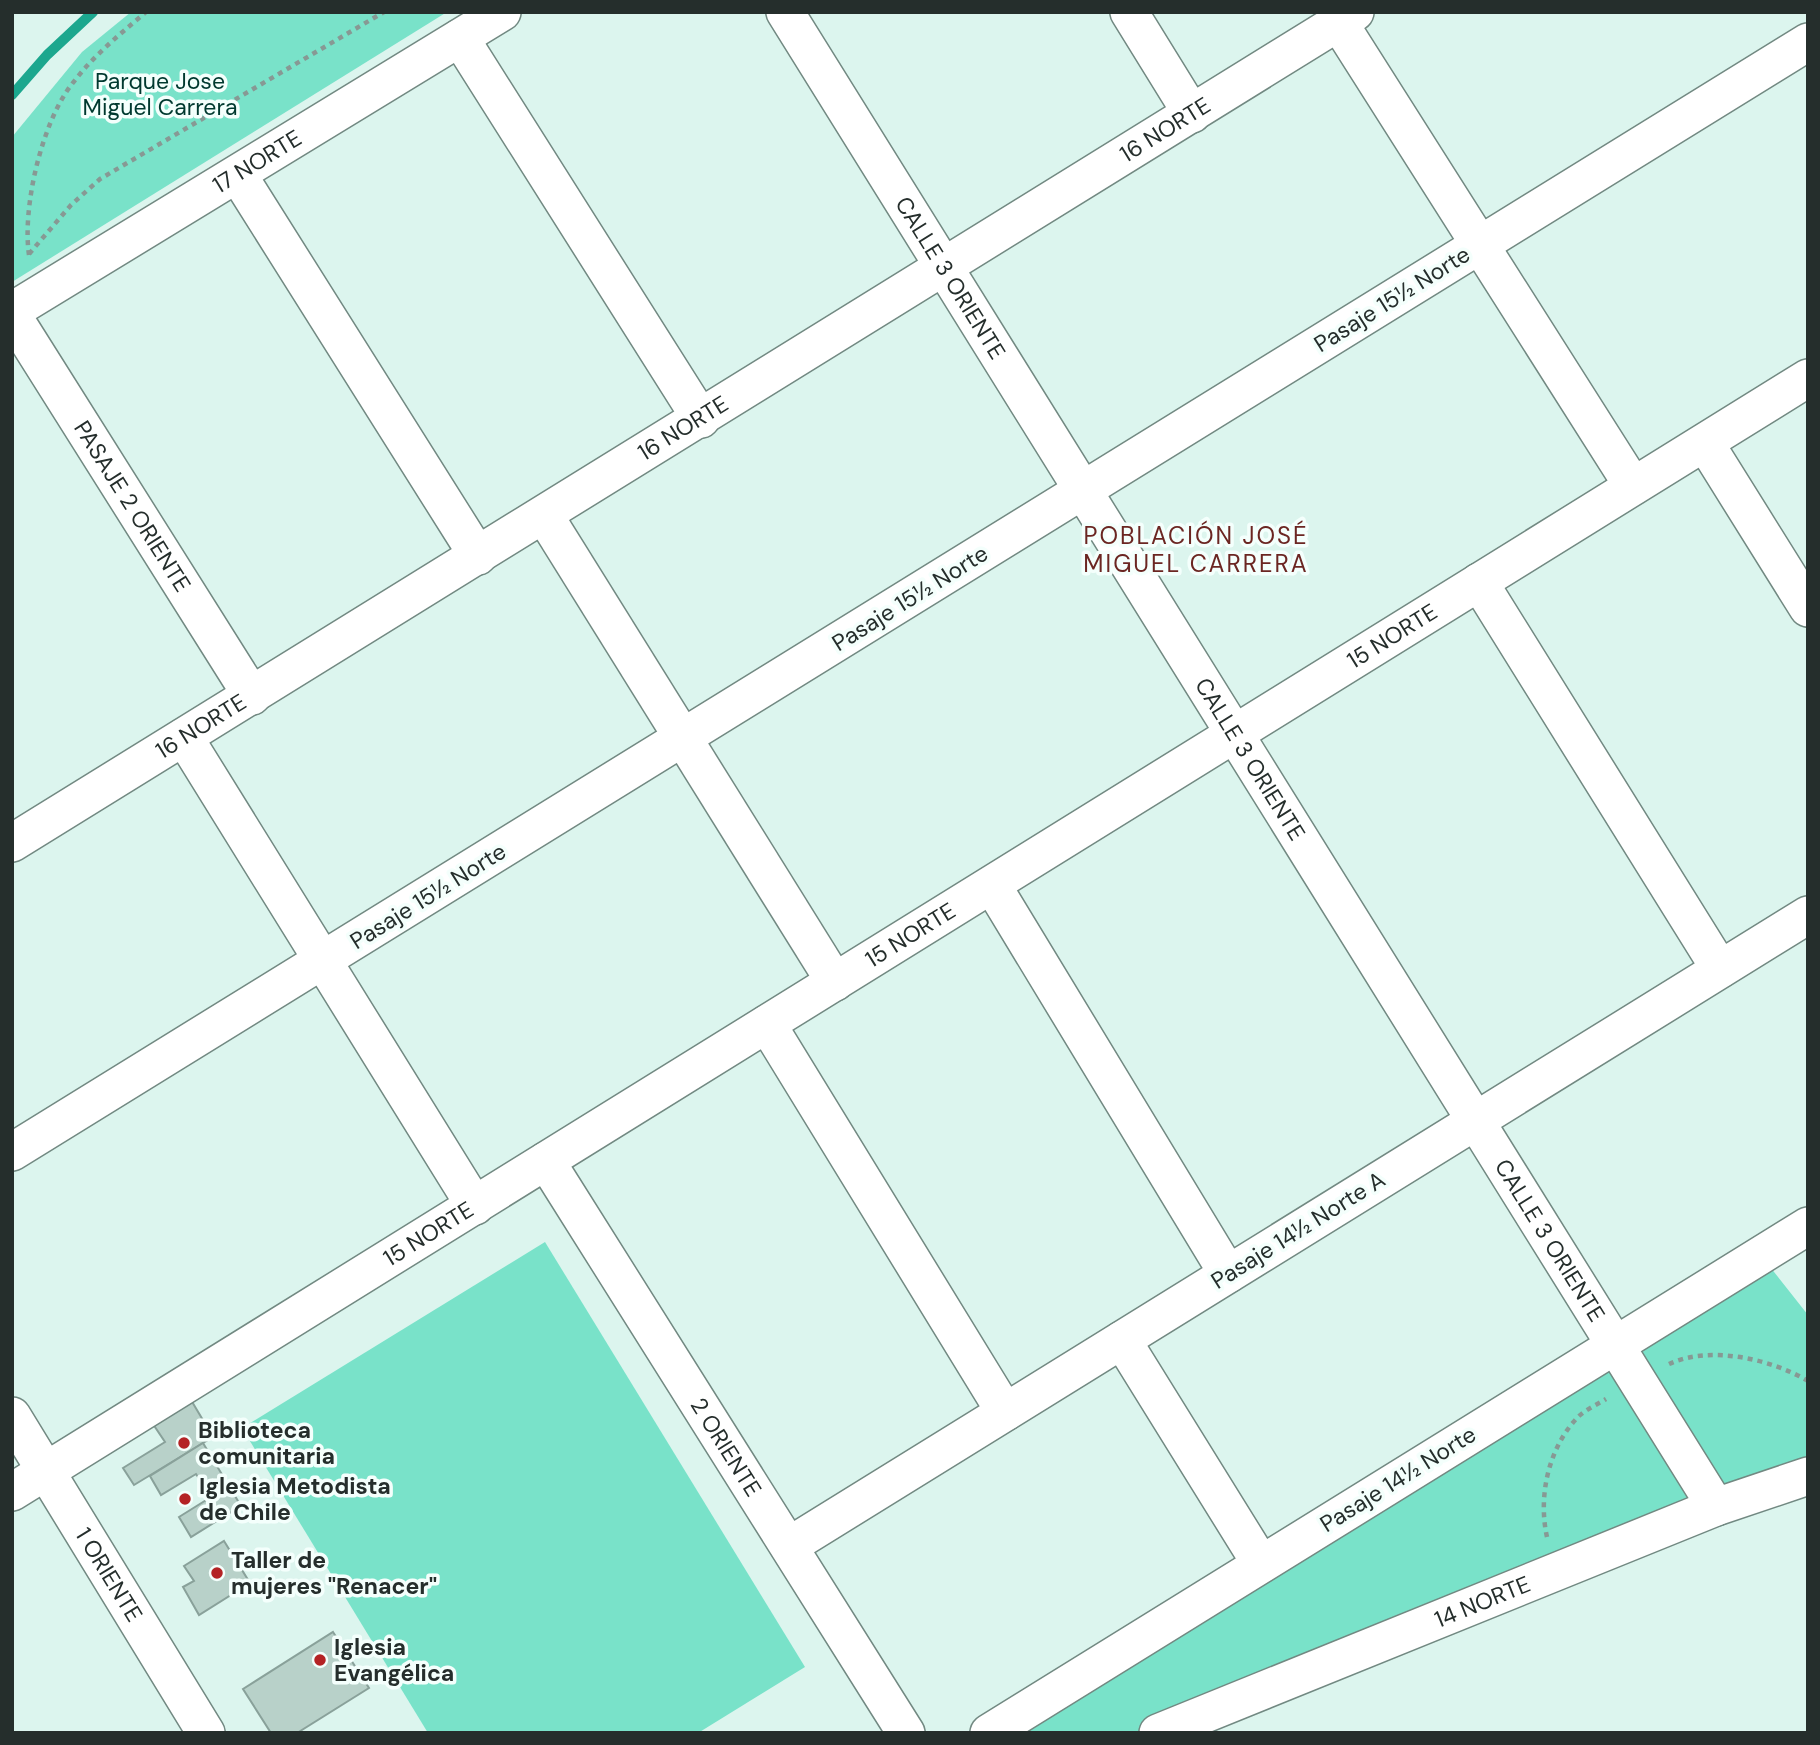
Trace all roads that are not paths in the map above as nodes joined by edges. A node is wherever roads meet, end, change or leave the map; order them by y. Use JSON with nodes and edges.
{"nodes":[{"id":1,"x":502,"y":12,"type":"edge"},
{"id":2,"x":785,"y":12,"type":"edge"},
{"id":3,"x":1129,"y":12,"type":"edge"},
{"id":4,"x":1347,"y":17,"type":"edge"},
{"id":5,"x":460,"y":38,"type":"junction"},
{"id":6,"x":1808,"y":42,"type":"edge"},
{"id":7,"x":1192,"y":114,"type":"junction"},
{"id":8,"x":238,"y":175,"type":"junction"},
{"id":9,"x":1480,"y":245,"type":"junction"},
{"id":10,"x":945,"y":268,"type":"junction"},
{"id":11,"x":12,"y":313,"type":"edge"},
{"id":12,"x":1808,"y":378,"type":"edge"},
{"id":13,"x":701,"y":419,"type":"junction"},
{"id":14,"x":1704,"y":443,"type":"junction"},
{"id":15,"x":1633,"y":486,"type":"junction"},
{"id":16,"x":1083,"y":491,"type":"junction"},
{"id":17,"x":544,"y":515,"type":"junction"},
{"id":18,"x":478,"y":556,"type":"junction"},
{"id":19,"x":1479,"y":582,"type":"junction"},
{"id":20,"x":1808,"y":608,"type":"edge"},
{"id":21,"x":252,"y":696,"type":"junction"},
{"id":22,"x":1235,"y":734,"type":"junction"},
{"id":23,"x":184,"y":737,"type":"junction"},
{"id":24,"x":682,"y":738,"type":"junction"},
{"id":25,"x":15,"y":834,"type":"edge"},
{"id":26,"x":992,"y":885,"type":"junction"},
{"id":27,"x":1808,"y":915,"type":"edge"},
{"id":28,"x":323,"y":961,"type":"junction"},
{"id":29,"x":1720,"y":969,"type":"junction"},
{"id":30,"x":835,"y":982,"type":"junction"},
{"id":31,"x":767,"y":1024,"type":"junction"},
{"id":32,"x":1476,"y":1120,"type":"junction"},
{"id":33,"x":12,"y":1153,"type":"edge"},
{"id":34,"x":546,"y":1161,"type":"junction"},
{"id":35,"x":475,"y":1206,"type":"junction"},
{"id":36,"x":1808,"y":1226,"type":"edge"},
{"id":37,"x":1228,"y":1274,"type":"junction"},
{"id":38,"x":1122,"y":1340,"type":"junction"},
{"id":39,"x":1615,"y":1345,"type":"junction"},
{"id":40,"x":1005,"y":1412,"type":"junction"},
{"id":41,"x":12,"y":1416,"type":"edge"},
{"id":42,"x":46,"y":1471,"type":"junction"},
{"id":43,"x":1808,"y":1476,"type":"edge"},
{"id":44,"x":12,"y":1492,"type":"edge"},
{"id":45,"x":1716,"y":1507,"type":"junction"},
{"id":46,"x":789,"y":1546,"type":"junction"},
{"id":47,"x":1261,"y":1564,"type":"junction"},
{"id":48,"x":206,"y":1733,"type":"edge"},
{"id":49,"x":906,"y":1733,"type":"edge"},
{"id":50,"x":989,"y":1733,"type":"edge"},
{"id":51,"x":1158,"y":1733,"type":"edge"}],
"edges":[{"from":1,"to":5,"type":"street","name":"17 NORTE"},
{"from":2,"to":10,"type":"street","name":"CALLE 3 ORIENTE"},
{"from":3,"to":7,"type":"street"},
{"from":4,"to":7,"type":"street","name":"16 NORTE"},
{"from":4,"to":9,"type":"street"},
{"from":5,"to":8,"type":"street","name":"17 NORTE"},
{"from":5,"to":13,"type":"street"},
{"from":6,"to":9,"type":"street","name":"Pasaje 15½ Norte"},
{"from":7,"to":10,"type":"street","name":"16 NORTE"},
{"from":8,"to":11,"type":"street","name":"17 NORTE"},
{"from":8,"to":18,"type":"street"},
{"from":9,"to":15,"type":"street"},
{"from":9,"to":16,"type":"street","name":"Pasaje 15½ Norte"},
{"from":10,"to":13,"type":"street","name":"16 NORTE"},
{"from":10,"to":16,"type":"street","name":"CALLE 3 ORIENTE"},
{"from":11,"to":21,"type":"street","name":"PASAJE 2 ORIENTE"},
{"from":12,"to":14,"type":"street","name":"15 NORTE"},
{"from":13,"to":17,"type":"street","name":"16 NORTE"},
{"from":14,"to":15,"type":"street","name":"15 NORTE"},
{"from":14,"to":20,"type":"street"},
{"from":15,"to":19,"type":"street","name":"15 NORTE"},
{"from":16,"to":22,"type":"street","name":"CALLE 3 ORIENTE"},
{"from":16,"to":24,"type":"street","name":"Pasaje 15½ Norte"},
{"from":17,"to":18,"type":"street","name":"16 NORTE"},
{"from":17,"to":24,"type":"street"},
{"from":18,"to":21,"type":"street","name":"16 NORTE"},
{"from":19,"to":22,"type":"street","name":"15 NORTE"},
{"from":19,"to":29,"type":"street"},
{"from":21,"to":23,"type":"street","name":"16 NORTE"},
{"from":22,"to":26,"type":"street","name":"15 NORTE"},
{"from":22,"to":32,"type":"street","name":"CALLE 3 ORIENTE"},
{"from":23,"to":25,"type":"street","name":"16 NORTE"},
{"from":23,"to":28,"type":"street"},
{"from":24,"to":28,"type":"street","name":"Pasaje 15½ Norte"},
{"from":24,"to":30,"type":"street"},
{"from":26,"to":30,"type":"street","name":"15 NORTE"},
{"from":26,"to":37,"type":"street"},
{"from":27,"to":29,"type":"street","name":"Pasaje 14½ Norte A"},
{"from":28,"to":33,"type":"street","name":"Pasaje 15½ Norte"},
{"from":28,"to":35,"type":"street"},
{"from":29,"to":32,"type":"street","name":"Pasaje 14½ Norte A"},
{"from":30,"to":31,"type":"street","name":"15 NORTE"},
{"from":31,"to":34,"type":"street","name":"15 NORTE"},
{"from":31,"to":40,"type":"street"},
{"from":32,"to":37,"type":"street","name":"Pasaje 14½ Norte A"},
{"from":32,"to":39,"type":"street","name":"CALLE 3 ORIENTE"},
{"from":34,"to":35,"type":"street","name":"15 NORTE"},
{"from":34,"to":46,"type":"street","name":"2 ORIENTE"},
{"from":35,"to":42,"type":"street","name":"15 NORTE"},
{"from":36,"to":39,"type":"street","name":"Pasaje 14½ Norte"},
{"from":37,"to":38,"type":"street","name":"Pasaje 14½ Norte A"},
{"from":38,"to":40,"type":"street","name":"Pasaje 14½ Norte A"},
{"from":38,"to":47,"type":"street"},
{"from":39,"to":45,"type":"street","name":"CALLE 3 ORIENTE"},
{"from":39,"to":47,"type":"street","name":"Pasaje 14½ Norte"},
{"from":40,"to":46,"type":"street","name":"Pasaje 14½ Norte A"},
{"from":41,"to":42,"type":"street","name":"1 ORIENTE"},
{"from":42,"to":44,"type":"street","name":"15 NORTE"},
{"from":42,"to":48,"type":"street","name":"1 ORIENTE"},
{"from":43,"to":45,"type":"street","name":"14 NORTE"},
{"from":45,"to":51,"type":"street","name":"14 NORTE"},
{"from":46,"to":49,"type":"street","name":"2 ORIENTE"},
{"from":47,"to":50,"type":"street","name":"Pasaje 14½ Norte"}]}
